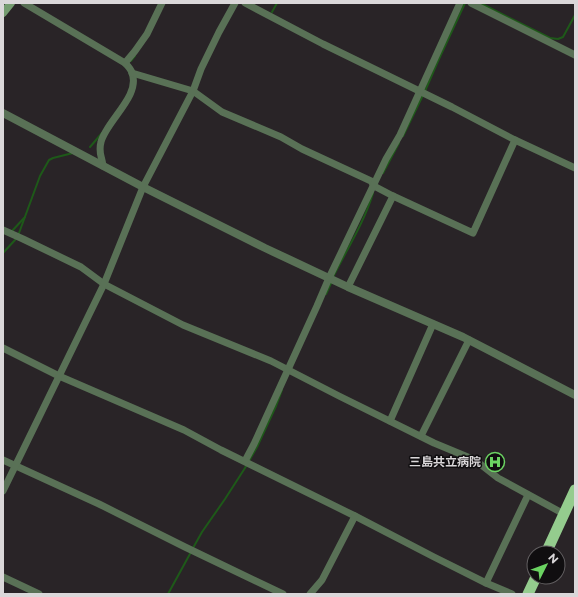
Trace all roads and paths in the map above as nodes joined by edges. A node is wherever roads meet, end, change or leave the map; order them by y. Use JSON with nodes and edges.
{"nodes":[{"id":1,"x":24,"y":3,"type":"edge"},
{"id":2,"x":162,"y":3,"type":"edge"},
{"id":3,"x":235,"y":3,"type":"edge"},
{"id":4,"x":245,"y":3,"type":"edge"},
{"id":5,"x":460,"y":3,"type":"edge"},
{"id":6,"x":471,"y":3,"type":"edge"},
{"id":7,"x":9,"y":4,"type":"edge"},
{"id":8,"x":3,"y":13,"type":"edge"},
{"id":9,"x":575,"y":55,"type":"edge"},
{"id":10,"x":125,"y":63,"type":"junction"},
{"id":11,"x":132,"y":73,"type":"junction"},
{"id":12,"x":193,"y":91,"type":"junction"},
{"id":13,"x":420,"y":91,"type":"junction"},
{"id":14,"x":3,"y":113,"type":"edge"},
{"id":15,"x":515,"y":140,"type":"junction"},
{"id":16,"x":103,"y":166,"type":"junction"},
{"id":17,"x":575,"y":168,"type":"edge"},
{"id":18,"x":374,"y":185,"type":"junction"},
{"id":19,"x":144,"y":187,"type":"junction"},
{"id":20,"x":393,"y":196,"type":"junction"},
{"id":21,"x":3,"y":230,"type":"edge"},
{"id":22,"x":331,"y":279,"type":"junction"},
{"id":23,"x":104,"y":284,"type":"junction"},
{"id":24,"x":348,"y":287,"type":"junction"},
{"id":25,"x":433,"y":324,"type":"junction"},
{"id":26,"x":469,"y":340,"type":"junction"},
{"id":27,"x":3,"y":348,"type":"edge"},
{"id":28,"x":288,"y":370,"type":"junction"},
{"id":29,"x":59,"y":376,"type":"junction"},
{"id":30,"x":575,"y":394,"type":"edge"},
{"id":31,"x":390,"y":421,"type":"junction"},
{"id":32,"x":421,"y":436,"type":"junction"},
{"id":33,"x":3,"y":460,"type":"edge"},
{"id":34,"x":245,"y":461,"type":"junction"},
{"id":35,"x":16,"y":466,"type":"junction"},
{"id":36,"x":575,"y":490,"type":"edge"},
{"id":37,"x":3,"y":491,"type":"edge"},
{"id":38,"x":528,"y":495,"type":"junction"},
{"id":39,"x":575,"y":504,"type":"edge"},
{"id":40,"x":564,"y":514,"type":"junction"},
{"id":41,"x":356,"y":516,"type":"junction"},
{"id":42,"x":550,"y":545,"type":"edge"},
{"id":43,"x":557,"y":545,"type":"edge"},
{"id":44,"x":3,"y":577,"type":"edge"},
{"id":45,"x":486,"y":583,"type":"junction"},
{"id":46,"x":38,"y":594,"type":"edge"},
{"id":47,"x":284,"y":594,"type":"edge"},
{"id":48,"x":310,"y":594,"type":"edge"},
{"id":49,"x":512,"y":594,"type":"edge"}],
"edges":[{"from":1,"to":10,"type":"street"},
{"from":2,"to":10,"type":"street"},
{"from":3,"to":12,"type":"street"},
{"from":4,"to":13,"type":"street"},
{"from":5,"to":13,"type":"street"},
{"from":6,"to":9,"type":"street"},
{"from":7,"to":8,"type":"main road"},
{"from":10,"to":11,"type":"street"},
{"from":11,"to":12,"type":"street"},
{"from":11,"to":16,"type":"street"},
{"from":12,"to":18,"type":"street"},
{"from":12,"to":19,"type":"street"},
{"from":13,"to":15,"type":"street"},
{"from":13,"to":18,"type":"street"},
{"from":14,"to":16,"type":"street"},
{"from":15,"to":17,"type":"street"},
{"from":15,"to":20,"type":"street"},
{"from":16,"to":19,"type":"street"},
{"from":18,"to":20,"type":"street"},
{"from":18,"to":22,"type":"street"},
{"from":19,"to":22,"type":"street"},
{"from":19,"to":23,"type":"street"},
{"from":20,"to":24,"type":"street"},
{"from":21,"to":23,"type":"street"},
{"from":22,"to":24,"type":"street"},
{"from":22,"to":28,"type":"street"},
{"from":23,"to":28,"type":"street"},
{"from":23,"to":29,"type":"street"},
{"from":24,"to":25,"type":"street"},
{"from":25,"to":26,"type":"street"},
{"from":25,"to":31,"type":"street"},
{"from":26,"to":30,"type":"street"},
{"from":26,"to":32,"type":"street"},
{"from":27,"to":29,"type":"street"},
{"from":28,"to":31,"type":"street"},
{"from":28,"to":34,"type":"street"},
{"from":29,"to":34,"type":"street"},
{"from":29,"to":35,"type":"street"},
{"from":31,"to":32,"type":"street"},
{"from":32,"to":38,"type":"street"},
{"from":33,"to":35,"type":"street"},
{"from":34,"to":41,"type":"street"},
{"from":35,"to":37,"type":"street"},
{"from":35,"to":47,"type":"street"},
{"from":36,"to":40,"type":"highway"},
{"from":38,"to":40,"type":"street"},
{"from":38,"to":45,"type":"street"},
{"from":39,"to":43,"type":"highway"},
{"from":40,"to":42,"type":"highway"},
{"from":41,"to":45,"type":"street"},
{"from":41,"to":48,"type":"street"},
{"from":44,"to":46,"type":"street"},
{"from":45,"to":49,"type":"street"}]}
